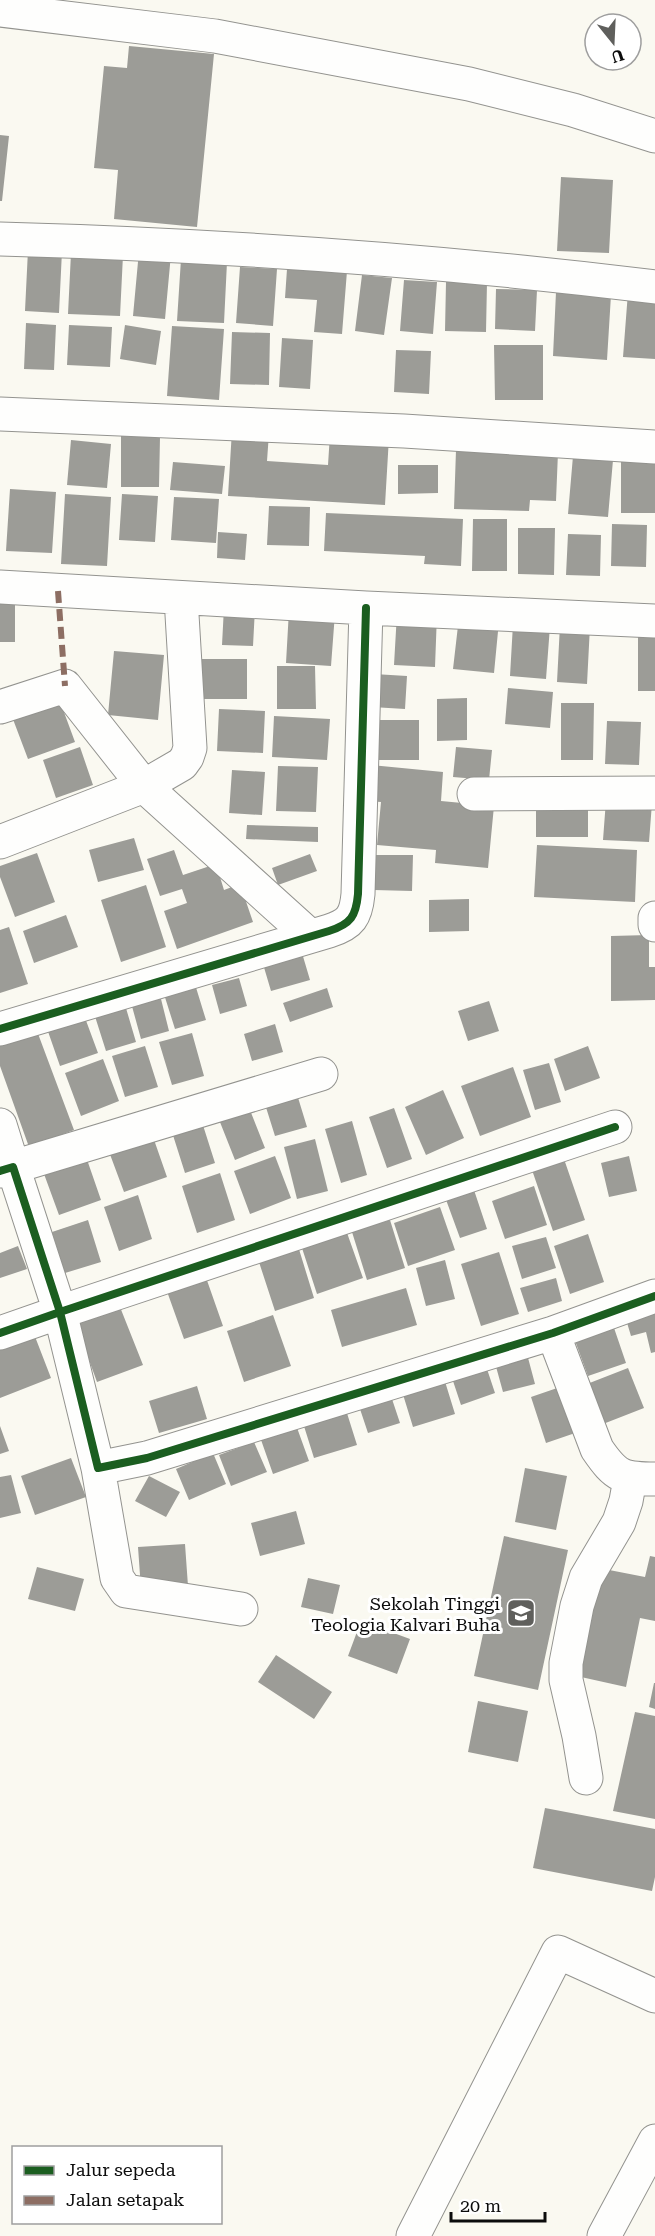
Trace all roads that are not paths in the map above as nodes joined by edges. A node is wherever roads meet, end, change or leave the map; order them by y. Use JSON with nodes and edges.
{"nodes":[{"id":1,"x":0,"y":10,"type":"edge"},
{"id":2,"x":112,"y":11,"type":"edge"},
{"id":3,"x":655,"y":136,"type":"edge"},
{"id":4,"x":0,"y":239,"type":"edge"},
{"id":5,"x":655,"y":287,"type":"edge"},
{"id":6,"x":0,"y":414,"type":"edge"},
{"id":7,"x":655,"y":447,"type":"edge"},
{"id":8,"x":0,"y":587,"type":"edge"},
{"id":9,"x":181,"y":598,"type":"junction"},
{"id":10,"x":366,"y":608,"type":"junction"},
{"id":11,"x":655,"y":621,"type":"edge"},
{"id":12,"x":0,"y":707,"type":"edge"},
{"id":13,"x":144,"y":786,"type":"junction"},
{"id":14,"x":655,"y":793,"type":"edge"},
{"id":15,"x":474,"y":794,"type":"dead end"},
{"id":16,"x":0,"y":842,"type":"edge"},
{"id":17,"x":655,"y":918,"type":"edge"},
{"id":18,"x":654,"y":925,"type":"edge"},
{"id":19,"x":310,"y":936,"type":"junction"},
{"id":20,"x":0,"y":1029,"type":"edge"},
{"id":21,"x":321,"y":1074,"type":"dead end"},
{"id":22,"x":0,"y":1125,"type":"edge"},
{"id":23,"x":615,"y":1127,"type":"dead end"},
{"id":24,"x":6,"y":1169,"type":"edge"},
{"id":25,"x":655,"y":1296,"type":"edge"},
{"id":26,"x":60,"y":1312,"type":"junction"},
{"id":27,"x":554,"y":1333,"type":"junction"},
{"id":28,"x":0,"y":1334,"type":"edge"},
{"id":29,"x":98,"y":1468,"type":"junction"},
{"id":30,"x":643,"y":1479,"type":"edge"},
{"id":31,"x":241,"y":1609,"type":"dead end"},
{"id":32,"x":585,"y":1778,"type":"dead end"},
{"id":33,"x":655,"y":1996,"type":"edge"},
{"id":34,"x":655,"y":2141,"type":"edge"},
{"id":35,"x":413,"y":2236,"type":"edge"},
{"id":36,"x":604,"y":2236,"type":"edge"}],
"edges":[{"from":1,"to":2,"type":"street"},
{"from":2,"to":3,"type":"street"},
{"from":4,"to":5,"type":"street"},
{"from":6,"to":7,"type":"street"},
{"from":8,"to":9,"type":"street"},
{"from":9,"to":10,"type":"street"},
{"from":9,"to":13,"type":"street"},
{"from":10,"to":11,"type":"street"},
{"from":10,"to":19,"type":"street"},
{"from":12,"to":13,"type":"street"},
{"from":13,"to":16,"type":"street"},
{"from":13,"to":19,"type":"street"},
{"from":14,"to":15,"type":"street"},
{"from":17,"to":18,"type":"street"},
{"from":19,"to":20,"type":"street"},
{"from":21,"to":24,"type":"street"},
{"from":22,"to":24,"type":"street"},
{"from":23,"to":26,"type":"street"},
{"from":24,"to":26,"type":"street"},
{"from":25,"to":27,"type":"street"},
{"from":26,"to":28,"type":"street"},
{"from":26,"to":29,"type":"street"},
{"from":27,"to":29,"type":"street"},
{"from":27,"to":30,"type":"street"},
{"from":29,"to":31,"type":"street"},
{"from":30,"to":32,"type":"street"},
{"from":33,"to":35,"type":"street"},
{"from":34,"to":36,"type":"street"}]}
